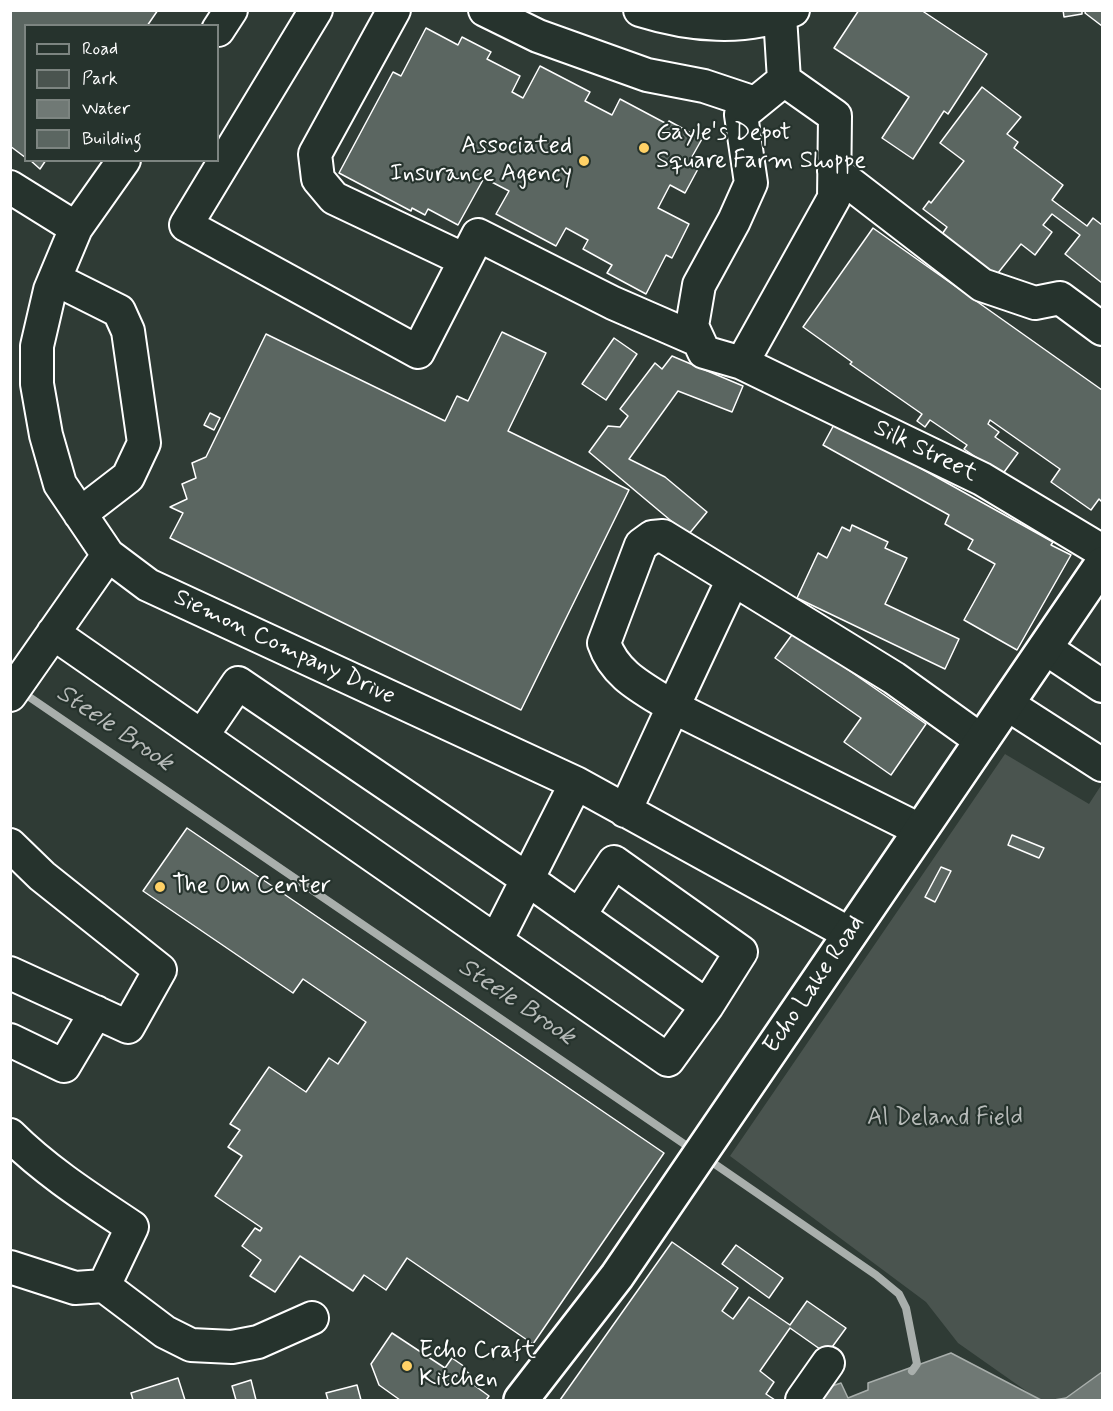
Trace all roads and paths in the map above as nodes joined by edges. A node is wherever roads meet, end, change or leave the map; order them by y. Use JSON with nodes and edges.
{"nodes":[{"id":1,"x":231,"y":10,"type":"edge"},
{"id":2,"x":316,"y":10,"type":"edge"},
{"id":3,"x":394,"y":10,"type":"edge"},
{"id":4,"x":485,"y":10,"type":"edge"},
{"id":5,"x":640,"y":10,"type":"edge"},
{"id":6,"x":787,"y":13,"type":"edge"},
{"id":7,"x":219,"y":28,"type":"edge"},
{"id":8,"x":784,"y":80,"type":"junction"},
{"id":9,"x":755,"y":103,"type":"junction"},
{"id":10,"x":123,"y":162,"type":"edge"},
{"id":11,"x":834,"y":171,"type":"junction"},
{"id":12,"x":10,"y":187,"type":"edge"},
{"id":13,"x":76,"y":228,"type":"junction"},
{"id":14,"x":465,"y":260,"type":"junction"},
{"id":15,"x":55,"y":279,"type":"junction"},
{"id":16,"x":1102,"y":329,"type":"edge"},
{"id":17,"x":698,"y":339,"type":"junction"},
{"id":18,"x":742,"y":363,"type":"junction"},
{"id":19,"x":80,"y":514,"type":"junction"},
{"id":20,"x":1102,"y":551,"type":"edge"},
{"id":21,"x":108,"y":555,"type":"junction"},
{"id":22,"x":1102,"y":564,"type":"edge"},
{"id":23,"x":733,"y":579,"type":"junction"},
{"id":24,"x":54,"y":633,"type":"junction"},
{"id":25,"x":1045,"y":648,"type":"junction"},
{"id":26,"x":18,"y":684,"type":"edge"},
{"id":27,"x":1102,"y":686,"type":"edge"},
{"id":28,"x":1007,"y":704,"type":"junction"},
{"id":29,"x":673,"y":707,"type":"junction"},
{"id":30,"x":202,"y":736,"type":"junction"},
{"id":31,"x":982,"y":741,"type":"junction"},
{"id":32,"x":1102,"y":766,"type":"edge"},
{"id":33,"x":576,"y":783,"type":"junction"},
{"id":34,"x":625,"y":811,"type":"junction"},
{"id":35,"x":920,"y":830,"type":"junction"},
{"id":36,"x":10,"y":845,"type":"edge"},
{"id":37,"x":528,"y":879,"type":"junction"},
{"id":38,"x":579,"y":915,"type":"junction"},
{"id":39,"x":850,"y":934,"type":"junction"},
{"id":40,"x":496,"y":941,"type":"junction"},
{"id":41,"x":10,"y":973,"type":"edge"},
{"id":42,"x":707,"y":1006,"type":"junction"},
{"id":43,"x":96,"y":1012,"type":"junction"},
{"id":44,"x":10,"y":1040,"type":"edge"},
{"id":45,"x":10,"y":1135,"type":"edge"},
{"id":46,"x":10,"y":1267,"type":"edge"},
{"id":47,"x":104,"y":1286,"type":"junction"},
{"id":48,"x":312,"y":1318,"type":"dead end"},
{"id":49,"x":828,"y":1363,"type":"dead end"},
{"id":50,"x":521,"y":1401,"type":"edge"},
{"id":51,"x":802,"y":1401,"type":"edge"}],
"edges":[{"from":1,"to":7,"type":"street"},
{"from":2,"to":14,"type":"street"},
{"from":3,"to":14,"type":"street"},
{"from":4,"to":9,"type":"street"},
{"from":5,"to":6,"type":"street"},
{"from":6,"to":8,"type":"street"},
{"from":8,"to":9,"type":"street"},
{"from":8,"to":11,"type":"street"},
{"from":9,"to":17,"type":"street"},
{"from":10,"to":13,"type":"street","name":"Siemon Company Drive"},
{"from":11,"to":16,"type":"street"},
{"from":11,"to":18,"type":"street"},
{"from":12,"to":13,"type":"street"},
{"from":13,"to":15,"type":"street","name":"Siemon Company Drive"},
{"from":14,"to":17,"type":"street","name":"Silk Street"},
{"from":15,"to":19,"type":"street","name":"Siemon Company Drive"},
{"from":15,"to":19,"type":"street"},
{"from":17,"to":18,"type":"street","name":"Silk Street"},
{"from":18,"to":20,"type":"street","name":"Silk Street"},
{"from":19,"to":21,"type":"street","name":"Siemon Company Drive"},
{"from":21,"to":24,"type":"street"},
{"from":21,"to":33,"type":"street","name":"Siemon Company Drive"},
{"from":22,"to":25,"type":"main road","name":"Echo Lake Road"},
{"from":23,"to":29,"type":"street"},
{"from":23,"to":29,"type":"street"},
{"from":23,"to":31,"type":"street"},
{"from":24,"to":26,"type":"street"},
{"from":24,"to":30,"type":"street"},
{"from":25,"to":27,"type":"street"},
{"from":25,"to":28,"type":"main road","name":"Echo Lake Road"},
{"from":28,"to":31,"type":"main road","name":"Echo Lake Road"},
{"from":28,"to":32,"type":"street"},
{"from":29,"to":34,"type":"street"},
{"from":29,"to":35,"type":"street"},
{"from":30,"to":37,"type":"street"},
{"from":30,"to":40,"type":"street"},
{"from":31,"to":35,"type":"main road","name":"Echo Lake Road"},
{"from":33,"to":34,"type":"street","name":"Siemon Company Drive"},
{"from":33,"to":37,"type":"street"},
{"from":34,"to":39,"type":"street","name":"Siemon Company Drive"},
{"from":35,"to":39,"type":"main road","name":"Echo Lake Road"},
{"from":36,"to":43,"type":"street"},
{"from":37,"to":38,"type":"street"},
{"from":37,"to":40,"type":"street"},
{"from":38,"to":42,"type":"street"},
{"from":38,"to":42,"type":"street"},
{"from":39,"to":50,"type":"main road","name":"Echo Lake Road"},
{"from":40,"to":42,"type":"street"},
{"from":41,"to":43,"type":"street"},
{"from":43,"to":44,"type":"street"},
{"from":45,"to":47,"type":"street"},
{"from":46,"to":47,"type":"street"},
{"from":47,"to":48,"type":"street"},
{"from":49,"to":51,"type":"street"}]}
